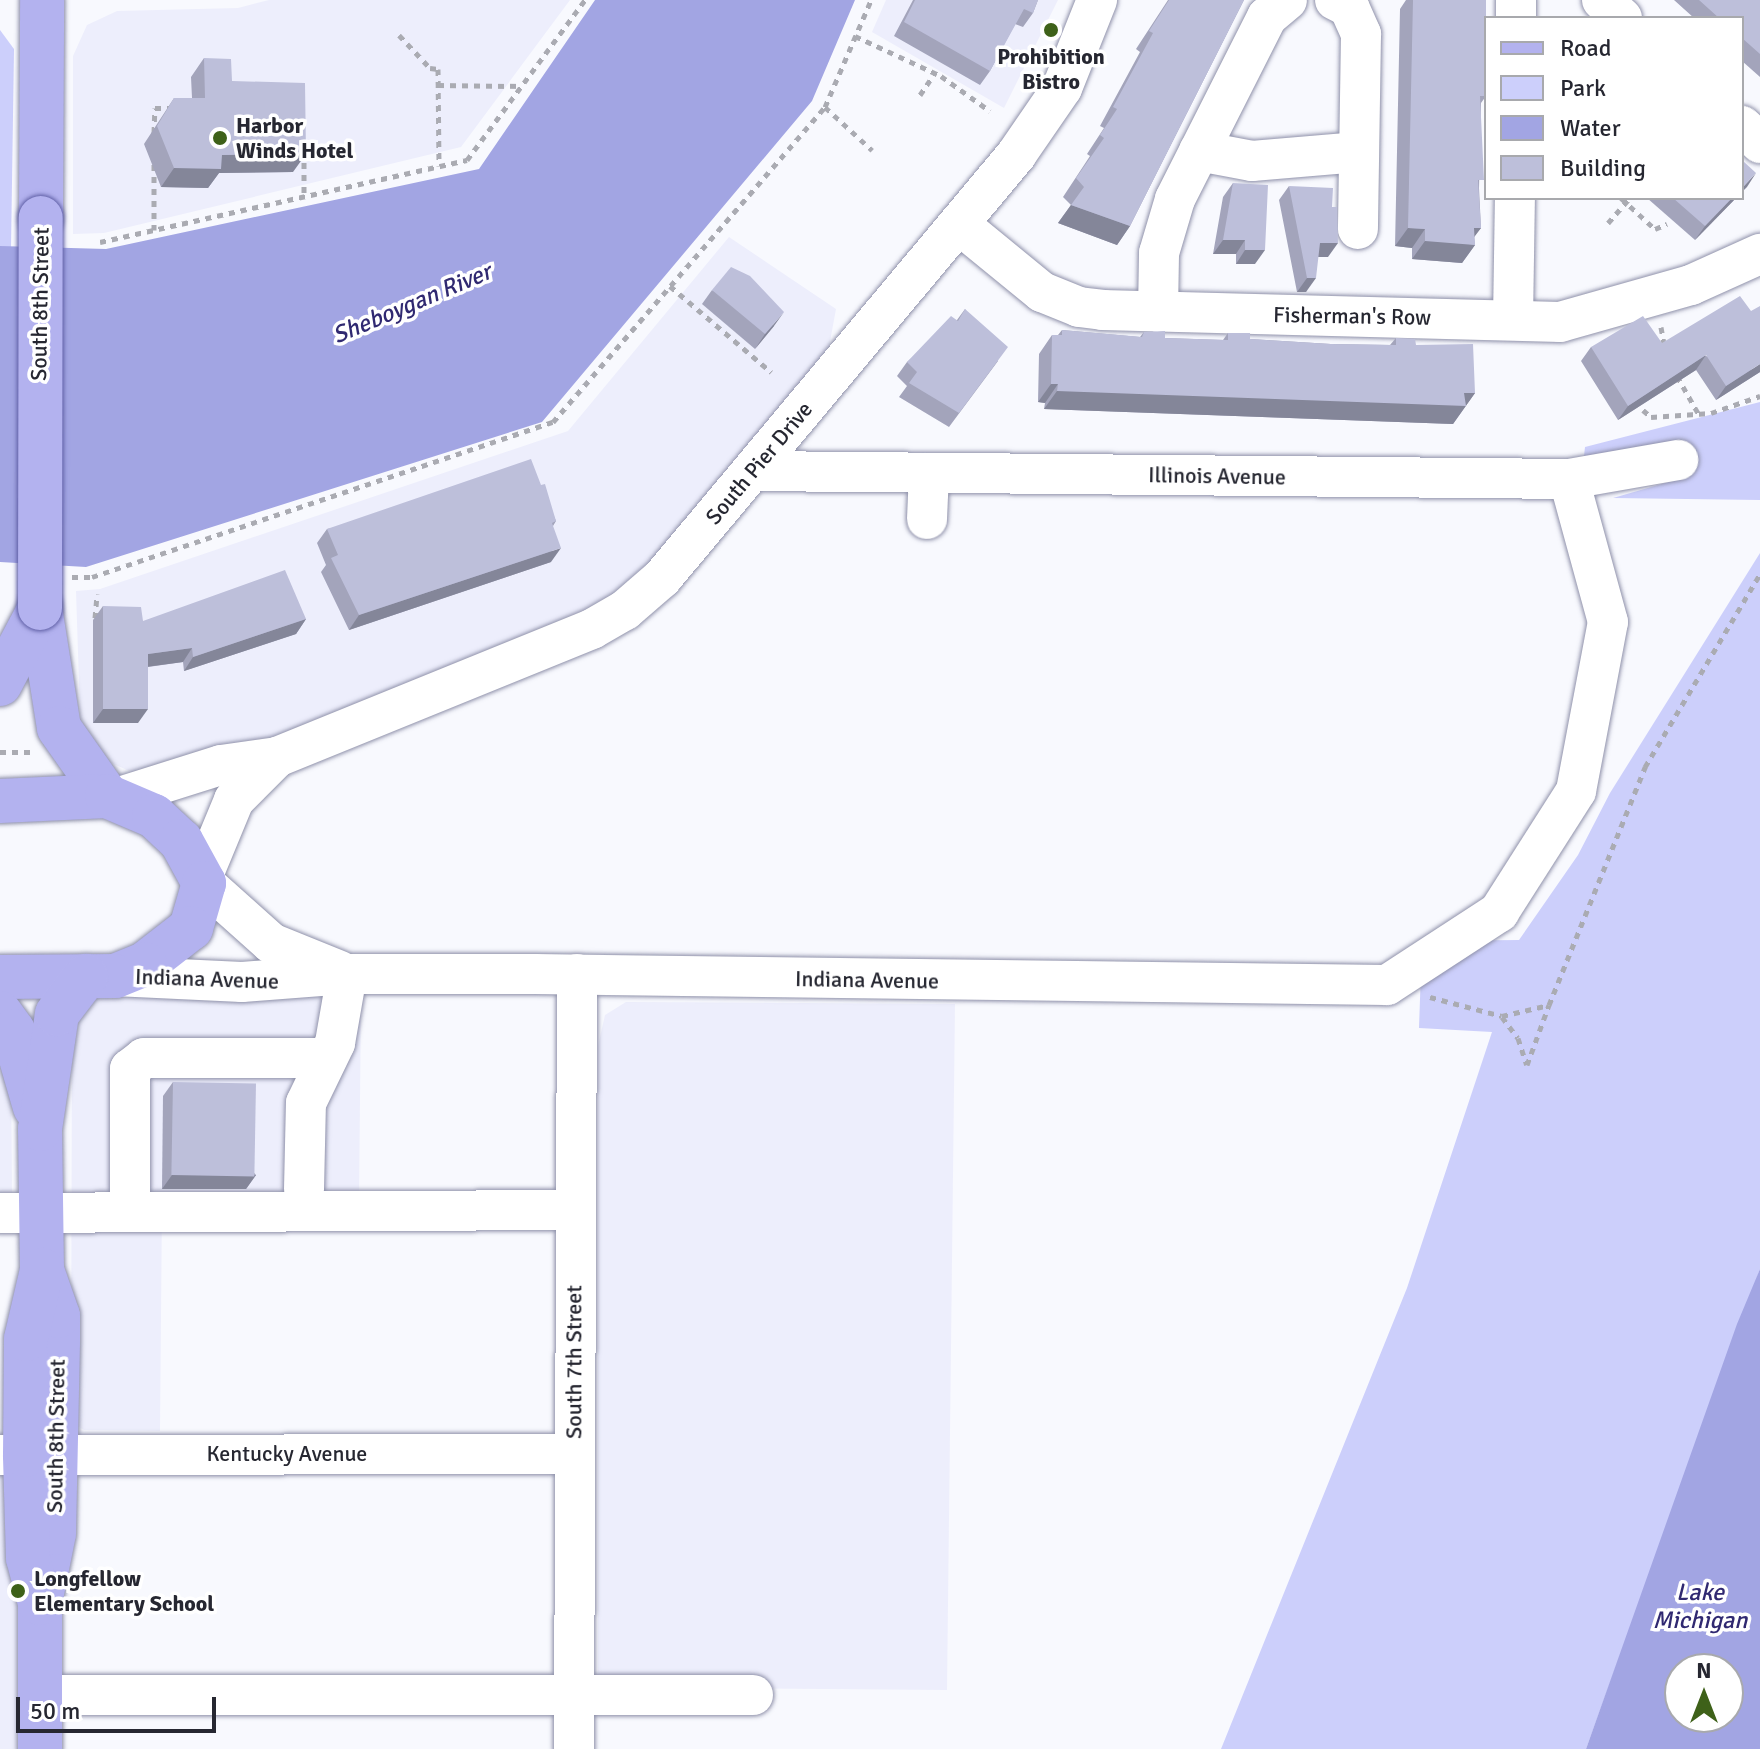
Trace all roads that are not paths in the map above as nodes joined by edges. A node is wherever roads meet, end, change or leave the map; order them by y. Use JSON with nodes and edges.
{"nodes":[{"id":1,"x":42,"y":0,"type":"edge"},
{"id":2,"x":1097,"y":0,"type":"edge"},
{"id":3,"x":1287,"y":0,"type":"edge"},
{"id":4,"x":1335,"y":0,"type":"edge"},
{"id":5,"x":1602,"y":0,"type":"edge"},
{"id":6,"x":1620,"y":16,"type":"edge"},
{"id":7,"x":1744,"y":128,"type":"edge"},
{"id":8,"x":1760,"y":143,"type":"edge"},
{"id":9,"x":1199,"y":151,"type":"junction"},
{"id":10,"x":1359,"y":152,"type":"junction"},
{"id":11,"x":1515,"y":200,"type":"edge"},
{"id":12,"x":960,"y":225,"type":"junction"},
{"id":13,"x":1358,"y":229,"type":"dead end"},
{"id":14,"x":1760,"y":254,"type":"edge"},
{"id":15,"x":1158,"y":312,"type":"junction"},
{"id":16,"x":1513,"y":320,"type":"junction"},
{"id":17,"x":1678,"y":460,"type":"dead end"},
{"id":18,"x":754,"y":471,"type":"junction"},
{"id":19,"x":929,"y":473,"type":"junction"},
{"id":20,"x":1569,"y":479,"type":"junction"},
{"id":21,"x":927,"y":519,"type":"dead end"},
{"id":22,"x":50,"y":592,"type":"junction"},
{"id":23,"x":0,"y":684,"type":"edge"},
{"id":24,"x":277,"y":757,"type":"junction"},
{"id":25,"x":110,"y":797,"type":"junction"},
{"id":26,"x":0,"y":801,"type":"edge"},
{"id":27,"x":204,"y":879,"type":"junction"},
{"id":28,"x":347,"y":974,"type":"junction"},
{"id":29,"x":577,"y":974,"type":"junction"},
{"id":30,"x":100,"y":976,"type":"junction"},
{"id":31,"x":0,"y":977,"type":"edge"},
{"id":32,"x":0,"y":1013,"type":"edge"},
{"id":33,"x":327,"y":1058,"type":"junction"},
{"id":34,"x":40,"y":1129,"type":"junction"},
{"id":35,"x":304,"y":1189,"type":"dead end"},
{"id":36,"x":574,"y":1210,"type":"junction"},
{"id":37,"x":130,"y":1212,"type":"junction"},
{"id":38,"x":21,"y":1213,"type":"edge"},
{"id":39,"x":574,"y":1454,"type":"junction"},
{"id":40,"x":27,"y":1455,"type":"edge"},
{"id":41,"x":40,"y":1695,"type":"junction"},
{"id":42,"x":574,"y":1695,"type":"junction"},
{"id":43,"x":753,"y":1695,"type":"dead end"},
{"id":44,"x":40,"y":1749,"type":"edge"},
{"id":45,"x":574,"y":1749,"type":"edge"}],
"edges":[{"from":1,"to":22,"type":"main road","name":"South 8th Street","bridge":true},
{"from":2,"to":12,"type":"street","name":"South Pier Drive"},
{"from":3,"to":9,"type":"street"},
{"from":4,"to":10,"type":"street"},
{"from":5,"to":6,"type":"street"},
{"from":7,"to":8,"type":"street"},
{"from":9,"to":10,"type":"street"},
{"from":9,"to":15,"type":"street"},
{"from":10,"to":13,"type":"street"},
{"from":11,"to":16,"type":"street"},
{"from":12,"to":15,"type":"street","name":"Fisherman's Row"},
{"from":12,"to":18,"type":"street","name":"South Pier Drive"},
{"from":14,"to":16,"type":"street","name":"Fisherman's Row"},
{"from":15,"to":16,"type":"street","name":"Fisherman's Row"},
{"from":17,"to":20,"type":"street","name":"Illinois Avenue"},
{"from":18,"to":19,"type":"street","name":"Illinois Avenue"},
{"from":18,"to":24,"type":"street","name":"South Pier Drive"},
{"from":19,"to":20,"type":"street","name":"Illinois Avenue"},
{"from":19,"to":21,"type":"street"},
{"from":20,"to":29,"type":"street","name":"Indiana Avenue"},
{"from":22,"to":23,"type":"main road","name":"South 8th Street"},
{"from":22,"to":25,"type":"main road","name":"South 8th Street"},
{"from":24,"to":25,"type":"street","name":"South Pier Drive"},
{"from":24,"to":27,"type":"street","name":"South Pier Drive"},
{"from":25,"to":26,"type":"main road"},
{"from":25,"to":27,"type":"main road"},
{"from":27,"to":28,"type":"street","name":"Indiana Avenue"},
{"from":27,"to":30,"type":"main road"},
{"from":28,"to":29,"type":"street","name":"Indiana Avenue"},
{"from":28,"to":30,"type":"street","name":"Indiana Avenue"},
{"from":28,"to":33,"type":"street"},
{"from":29,"to":36,"type":"street","name":"South 7th Street"},
{"from":30,"to":31,"type":"main road"},
{"from":30,"to":34,"type":"main road","name":"South 8th Street"},
{"from":32,"to":34,"type":"main road","name":"South 8th Street"},
{"from":33,"to":35,"type":"street"},
{"from":33,"to":37,"type":"street"},
{"from":34,"to":38,"type":"main road","name":"South 8th Street"},
{"from":36,"to":37,"type":"street"},
{"from":36,"to":39,"type":"street","name":"South 7th Street"},
{"from":37,"to":38,"type":"street"},
{"from":38,"to":40,"type":"main road","name":"South 8th Street"},
{"from":39,"to":40,"type":"street","name":"Kentucky Avenue"},
{"from":39,"to":42,"type":"street","name":"South 7th Street"},
{"from":40,"to":41,"type":"main road","name":"South 8th Street"},
{"from":41,"to":42,"type":"street"},
{"from":41,"to":44,"type":"main road","name":"South 8th Street"},
{"from":42,"to":43,"type":"street"},
{"from":42,"to":45,"type":"street","name":"South 7th Street"}]}
